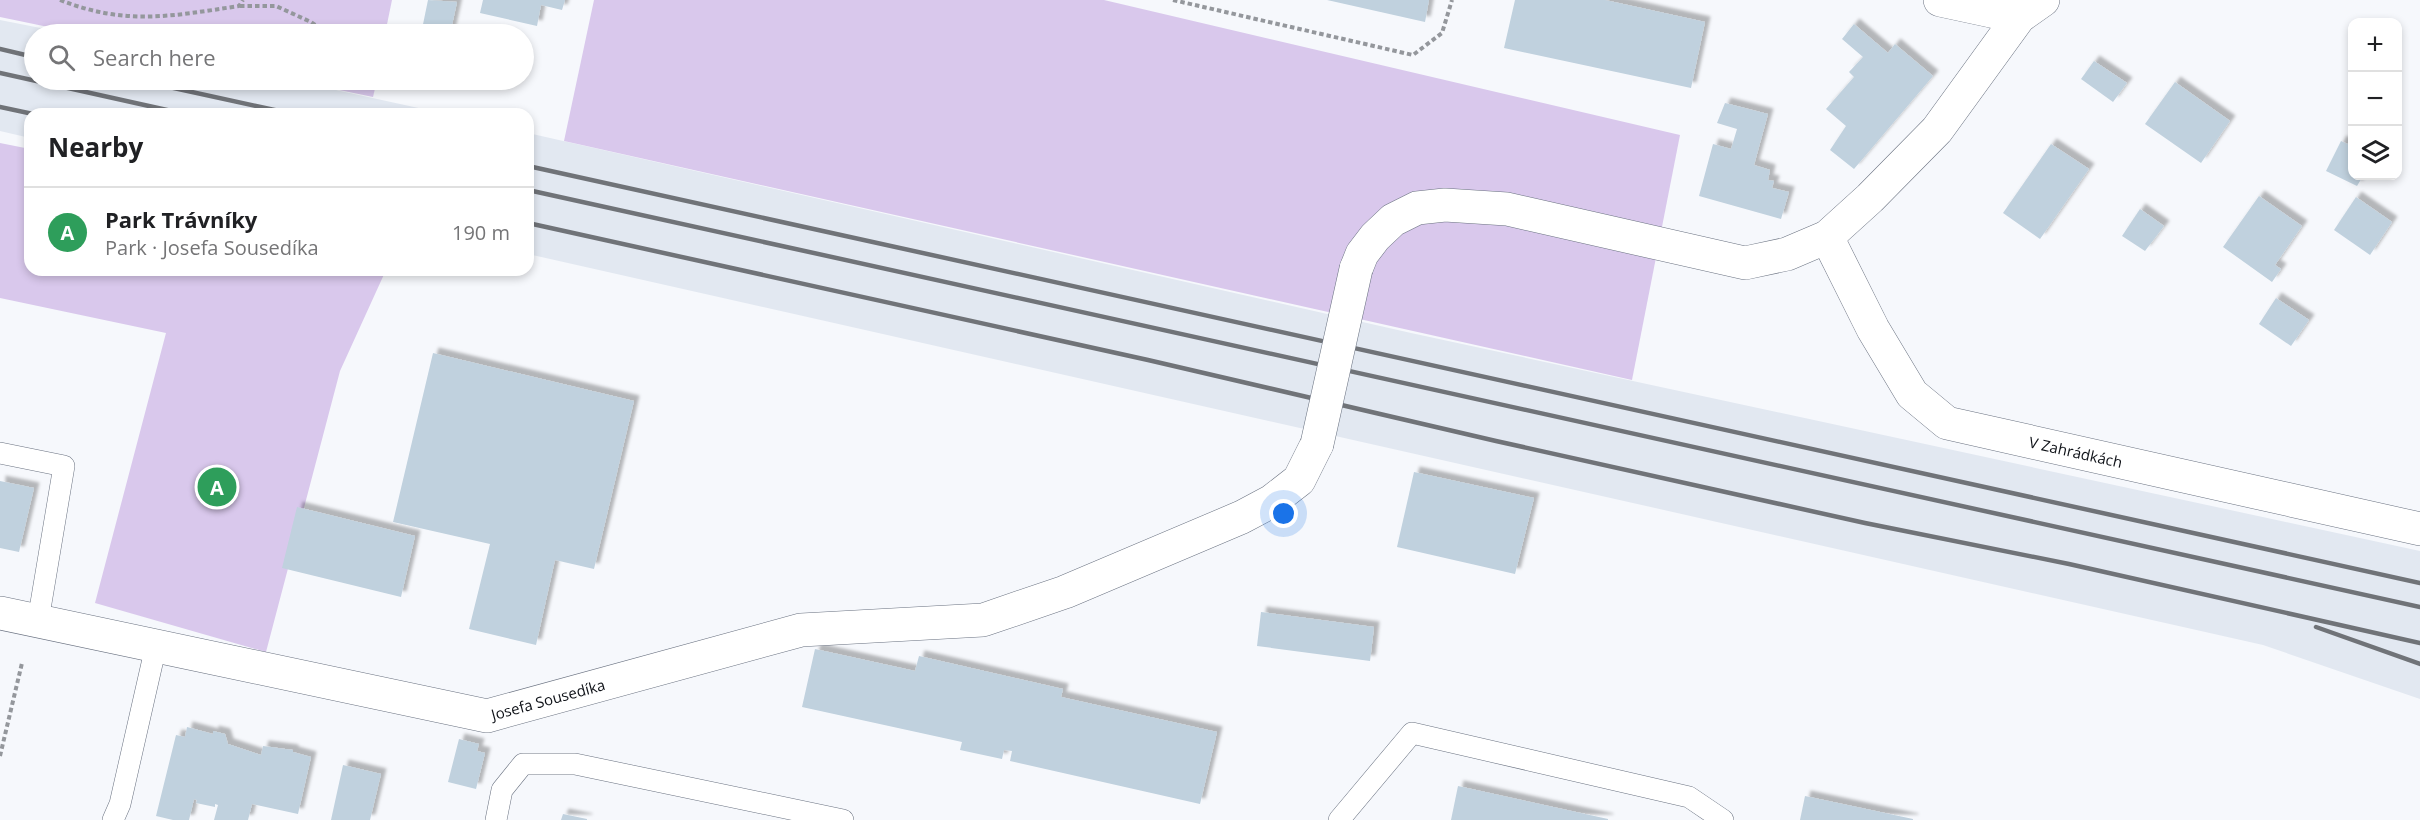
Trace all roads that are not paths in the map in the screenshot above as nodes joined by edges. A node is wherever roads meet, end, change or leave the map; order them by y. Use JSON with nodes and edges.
{"nodes":[{"id":1,"x":1940,"y":0,"type":"edge"},
{"id":2,"x":2031,"y":9,"type":"edge"},
{"id":3,"x":1827,"y":237,"type":"junction"},
{"id":4,"x":0,"y":453,"type":"edge"},
{"id":5,"x":2420,"y":529,"type":"edge"},
{"id":6,"x":0,"y":613,"type":"edge"},
{"id":7,"x":38,"y":621,"type":"junction"},
{"id":8,"x":156,"y":646,"type":"junction"},
{"id":9,"x":113,"y":820,"type":"edge"},
{"id":10,"x":496,"y":820,"type":"edge"},
{"id":11,"x":843,"y":820,"type":"edge"},
{"id":12,"x":1339,"y":820,"type":"edge"},
{"id":13,"x":1723,"y":820,"type":"edge"}],
"edges":[{"from":1,"to":2,"type":"street"},
{"from":2,"to":3,"type":"street"},
{"from":3,"to":5,"type":"street","name":"V Zahrádkách"},
{"from":3,"to":8,"type":"street","name":"Josefa Sousedíka","bridge":true},
{"from":4,"to":7,"type":"lane"},
{"from":6,"to":7,"type":"street","name":"Josefa Sousedíka"},
{"from":7,"to":8,"type":"street","name":"Josefa Sousedíka"},
{"from":8,"to":9,"type":"lane"},
{"from":10,"to":11,"type":"lane"},
{"from":12,"to":13,"type":"lane"}]}
